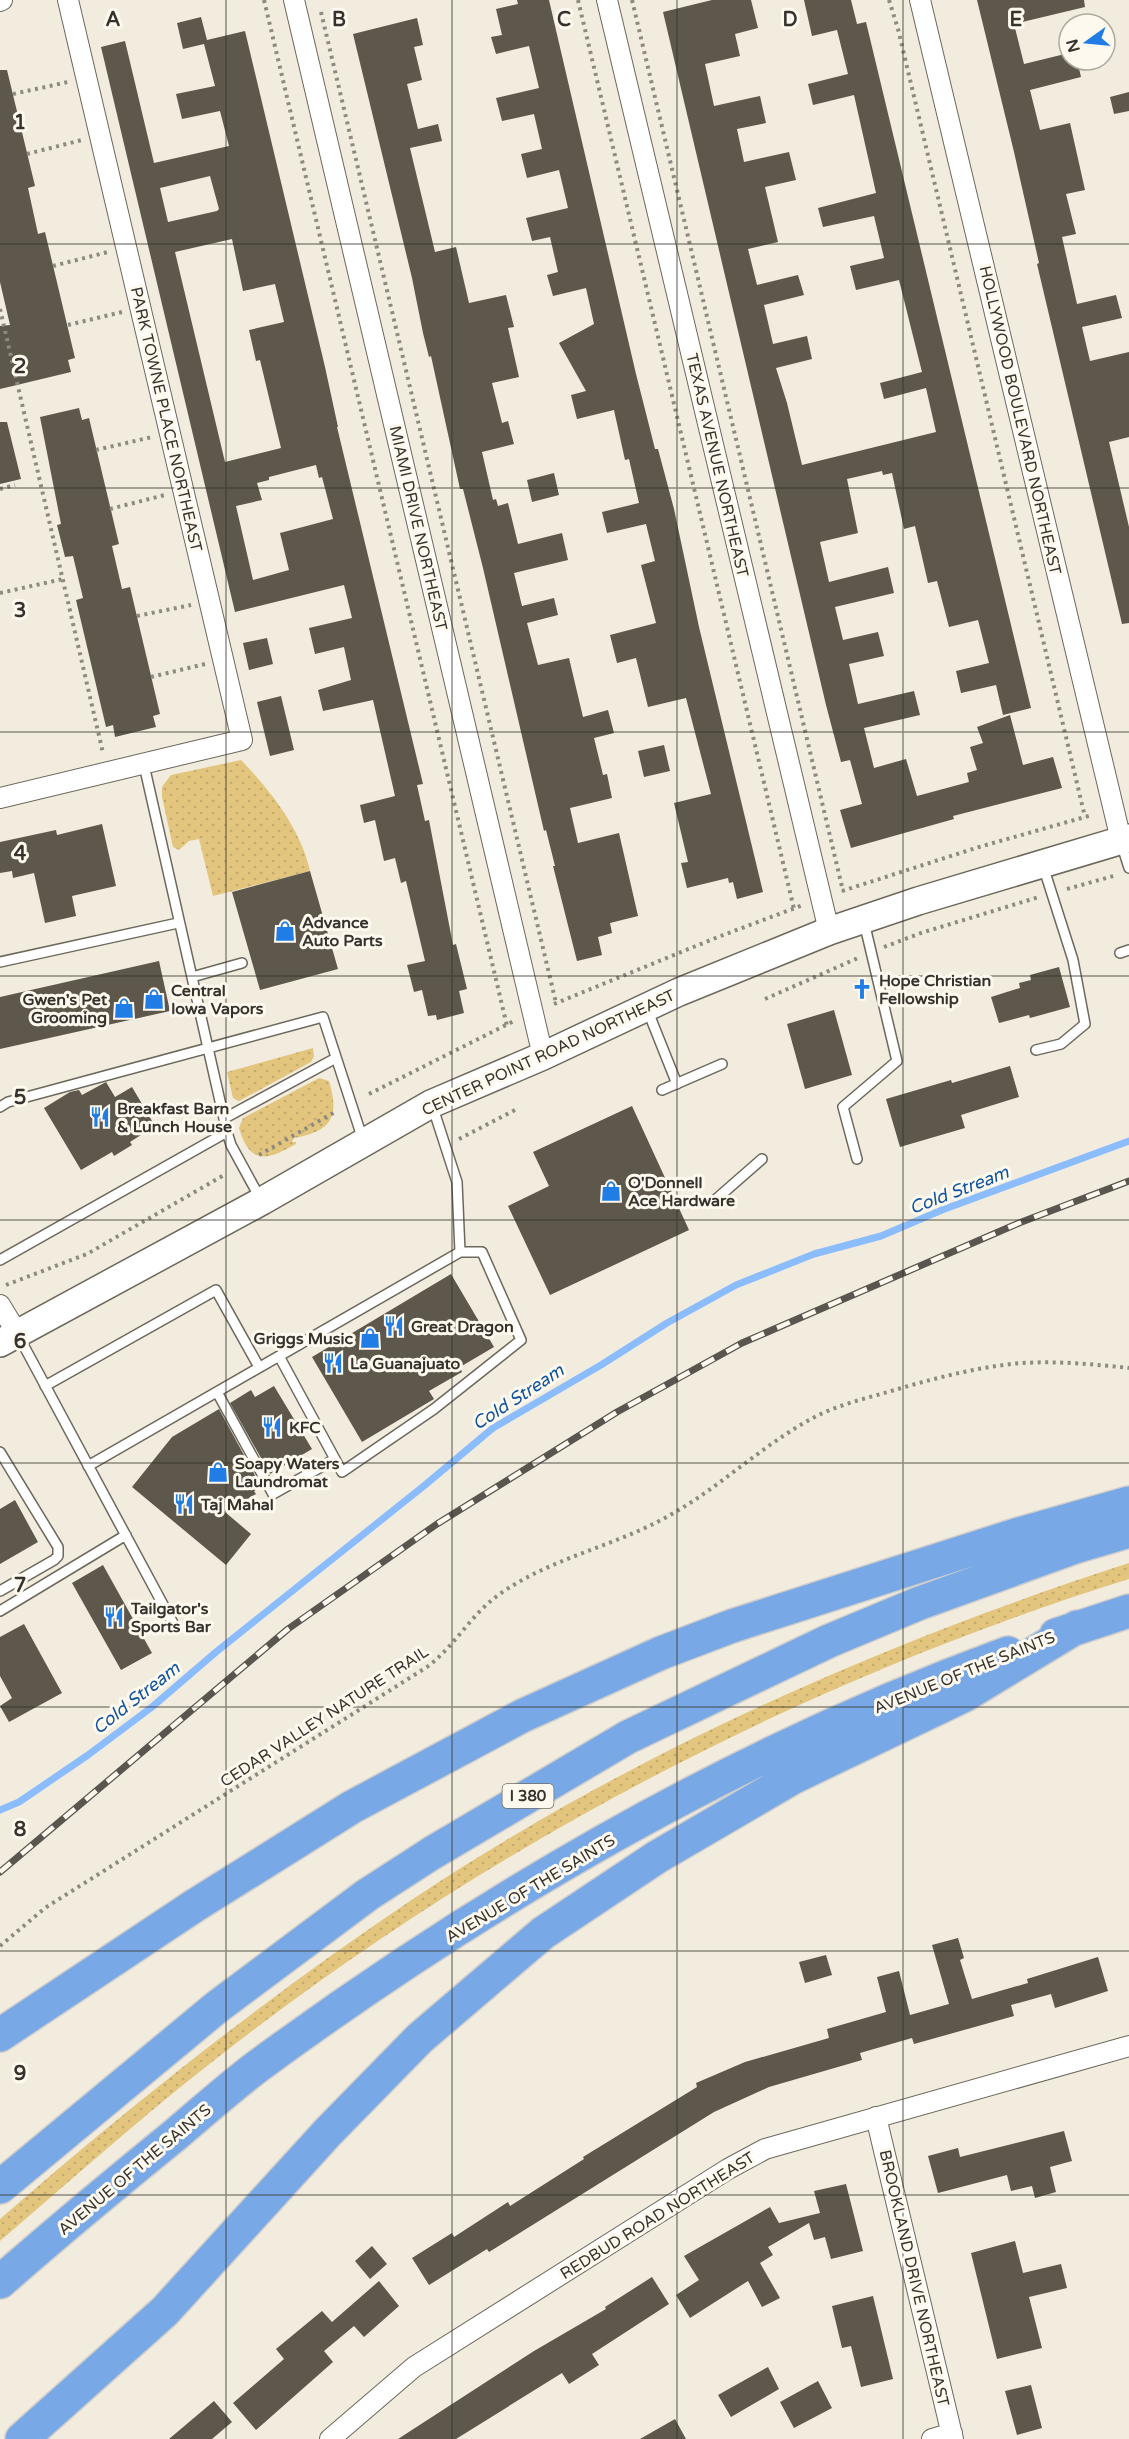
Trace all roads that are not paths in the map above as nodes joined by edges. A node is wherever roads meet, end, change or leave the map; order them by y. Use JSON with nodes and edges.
{"nodes":[{"id":1,"x":68,"y":0,"type":"edge"},
{"id":2,"x":294,"y":0,"type":"edge"},
{"id":3,"x":607,"y":0,"type":"edge"},
{"id":4,"x":920,"y":0,"type":"edge"},
{"id":5,"x":144,"y":765,"type":"junction"},
{"id":6,"x":0,"y":798,"type":"edge"},
{"id":7,"x":1125,"y":839,"type":"edge"},
{"id":8,"x":1042,"y":864,"type":"junction"},
{"id":9,"x":1129,"y":868,"type":"edge"},
{"id":10,"x":863,"y":920,"type":"junction"},
{"id":11,"x":178,"y":923,"type":"junction"},
{"id":12,"x":829,"y":931,"type":"junction"},
{"id":13,"x":0,"y":962,"type":"edge"},
{"id":14,"x":242,"y":963,"type":"dead end"},
{"id":15,"x":192,"y":977,"type":"junction"},
{"id":16,"x":646,"y":1007,"type":"junction"},
{"id":17,"x":209,"y":1049,"type":"junction"},
{"id":18,"x":1035,"y":1050,"type":"dead end"},
{"id":19,"x":543,"y":1056,"type":"junction"},
{"id":20,"x":336,"y":1058,"type":"junction"},
{"id":21,"x":722,"y":1064,"type":"dead end"},
{"id":22,"x":677,"y":1083,"type":"junction"},
{"id":23,"x":662,"y":1090,"type":"dead end"},
{"id":24,"x":431,"y":1104,"type":"junction"},
{"id":25,"x":0,"y":1107,"type":"edge"},
{"id":26,"x":225,"y":1118,"type":"junction"},
{"id":27,"x":227,"y":1132,"type":"junction"},
{"id":28,"x":364,"y":1142,"type":"junction"},
{"id":29,"x":762,"y":1159,"type":"dead end"},
{"id":30,"x":857,"y":1159,"type":"dead end"},
{"id":31,"x":262,"y":1201,"type":"junction"},
{"id":32,"x":714,"y":1202,"type":"dead end"},
{"id":33,"x":460,"y":1251,"type":"junction"},
{"id":34,"x":0,"y":1260,"type":"edge"},
{"id":35,"x":0,"y":1305,"type":"edge"},
{"id":36,"x":8,"y":1338,"type":"edge"},
{"id":37,"x":279,"y":1356,"type":"junction"},
{"id":38,"x":259,"y":1367,"type":"junction"},
{"id":39,"x":45,"y":1386,"type":"junction"},
{"id":40,"x":217,"y":1392,"type":"junction"},
{"id":41,"x":0,"y":1452,"type":"edge"},
{"id":42,"x":335,"y":1459,"type":"junction"},
{"id":43,"x":88,"y":1466,"type":"junction"},
{"id":44,"x":1129,"y":1503,"type":"edge"},
{"id":45,"x":1129,"y":1531,"type":"edge"},
{"id":46,"x":126,"y":1535,"type":"junction"},
{"id":47,"x":0,"y":1591,"type":"edge"},
{"id":48,"x":0,"y":1611,"type":"edge"},
{"id":49,"x":1129,"y":1611,"type":"edge"},
{"id":50,"x":174,"y":1625,"type":"dead end"},
{"id":51,"x":1077,"y":1627,"type":"junction"},
{"id":52,"x":0,"y":2036,"type":"edge"},
{"id":53,"x":1129,"y":2046,"type":"edge"},
{"id":54,"x":876,"y":2117,"type":"junction"},
{"id":55,"x":0,"y":2187,"type":"edge"},
{"id":56,"x":0,"y":2282,"type":"edge"},
{"id":57,"x":952,"y":2436,"type":"edge"},
{"id":58,"x":22,"y":2439,"type":"edge"},
{"id":59,"x":330,"y":2439,"type":"edge"},
{"id":60,"x":932,"y":2439,"type":"edge"}],
"edges":[{"from":1,"to":5,"type":"street","name":"PARK TOWNE PLACE NORTHEAST"},
{"from":2,"to":19,"type":"street","name":"MIAMI DRIVE NORTHEAST"},
{"from":3,"to":12,"type":"street","name":"TEXAS AVENUE NORTHEAST"},
{"from":4,"to":7,"type":"street","name":"HOLLYWOOD BOULEVARD NORTHEAST"},
{"from":5,"to":6,"type":"street"},
{"from":5,"to":11,"type":"lane"},
{"from":7,"to":8,"type":"main road","name":"CENTER POINT ROAD NORTHEAST"},
{"from":7,"to":9,"type":"lane"},
{"from":8,"to":10,"type":"main road","name":"CENTER POINT ROAD NORTHEAST"},
{"from":8,"to":18,"type":"lane"},
{"from":10,"to":12,"type":"main road","name":"CENTER POINT ROAD NORTHEAST"},
{"from":10,"to":30,"type":"lane"},
{"from":11,"to":13,"type":"lane"},
{"from":11,"to":15,"type":"lane"},
{"from":12,"to":16,"type":"main road","name":"CENTER POINT ROAD NORTHEAST"},
{"from":14,"to":15,"type":"lane"},
{"from":15,"to":17,"type":"lane"},
{"from":16,"to":19,"type":"main road","name":"CENTER POINT ROAD NORTHEAST"},
{"from":16,"to":22,"type":"lane"},
{"from":17,"to":20,"type":"lane"},
{"from":17,"to":25,"type":"lane"},
{"from":17,"to":26,"type":"lane"},
{"from":19,"to":24,"type":"main road","name":"CENTER POINT ROAD NORTHEAST"},
{"from":20,"to":26,"type":"lane"},
{"from":20,"to":28,"type":"lane"},
{"from":21,"to":22,"type":"lane"},
{"from":22,"to":23,"type":"lane"},
{"from":24,"to":28,"type":"main road","name":"CENTER POINT ROAD NORTHEAST"},
{"from":24,"to":33,"type":"lane"},
{"from":26,"to":27,"type":"lane"},
{"from":27,"to":31,"type":"lane"},
{"from":27,"to":34,"type":"lane"},
{"from":28,"to":31,"type":"main road","name":"CENTER POINT ROAD NORTHEAST"},
{"from":29,"to":32,"type":"lane"},
{"from":31,"to":36,"type":"main road","name":"CENTER POINT ROAD NORTHEAST"},
{"from":33,"to":37,"type":"lane"},
{"from":33,"to":42,"type":"lane"},
{"from":35,"to":36,"type":"street"},
{"from":36,"to":39,"type":"lane"},
{"from":37,"to":38,"type":"lane"},
{"from":37,"to":42,"type":"lane"},
{"from":38,"to":39,"type":"lane"},
{"from":38,"to":40,"type":"lane"},
{"from":39,"to":43,"type":"lane"},
{"from":40,"to":42,"type":"lane"},
{"from":40,"to":43,"type":"lane"},
{"from":41,"to":47,"type":"lane"},
{"from":43,"to":46,"type":"lane"},
{"from":44,"to":52,"type":"highway"},
{"from":45,"to":55,"type":"highway","number":"I 380"},
{"from":46,"to":48,"type":"lane"},
{"from":46,"to":50,"type":"lane"},
{"from":49,"to":51,"type":"highway","name":"AVENUE OF THE SAINTS"},
{"from":51,"to":56,"type":"highway","name":"AVENUE OF THE SAINTS"},
{"from":51,"to":58,"type":"highway"},
{"from":53,"to":54,"type":"street","name":"REDBUD ROAD NORTHEAST"},
{"from":54,"to":57,"type":"street","name":"BROOKLAND DRIVE NORTHEAST"},
{"from":54,"to":59,"type":"street","name":"REDBUD ROAD NORTHEAST"},
{"from":57,"to":60,"type":"street"}]}
